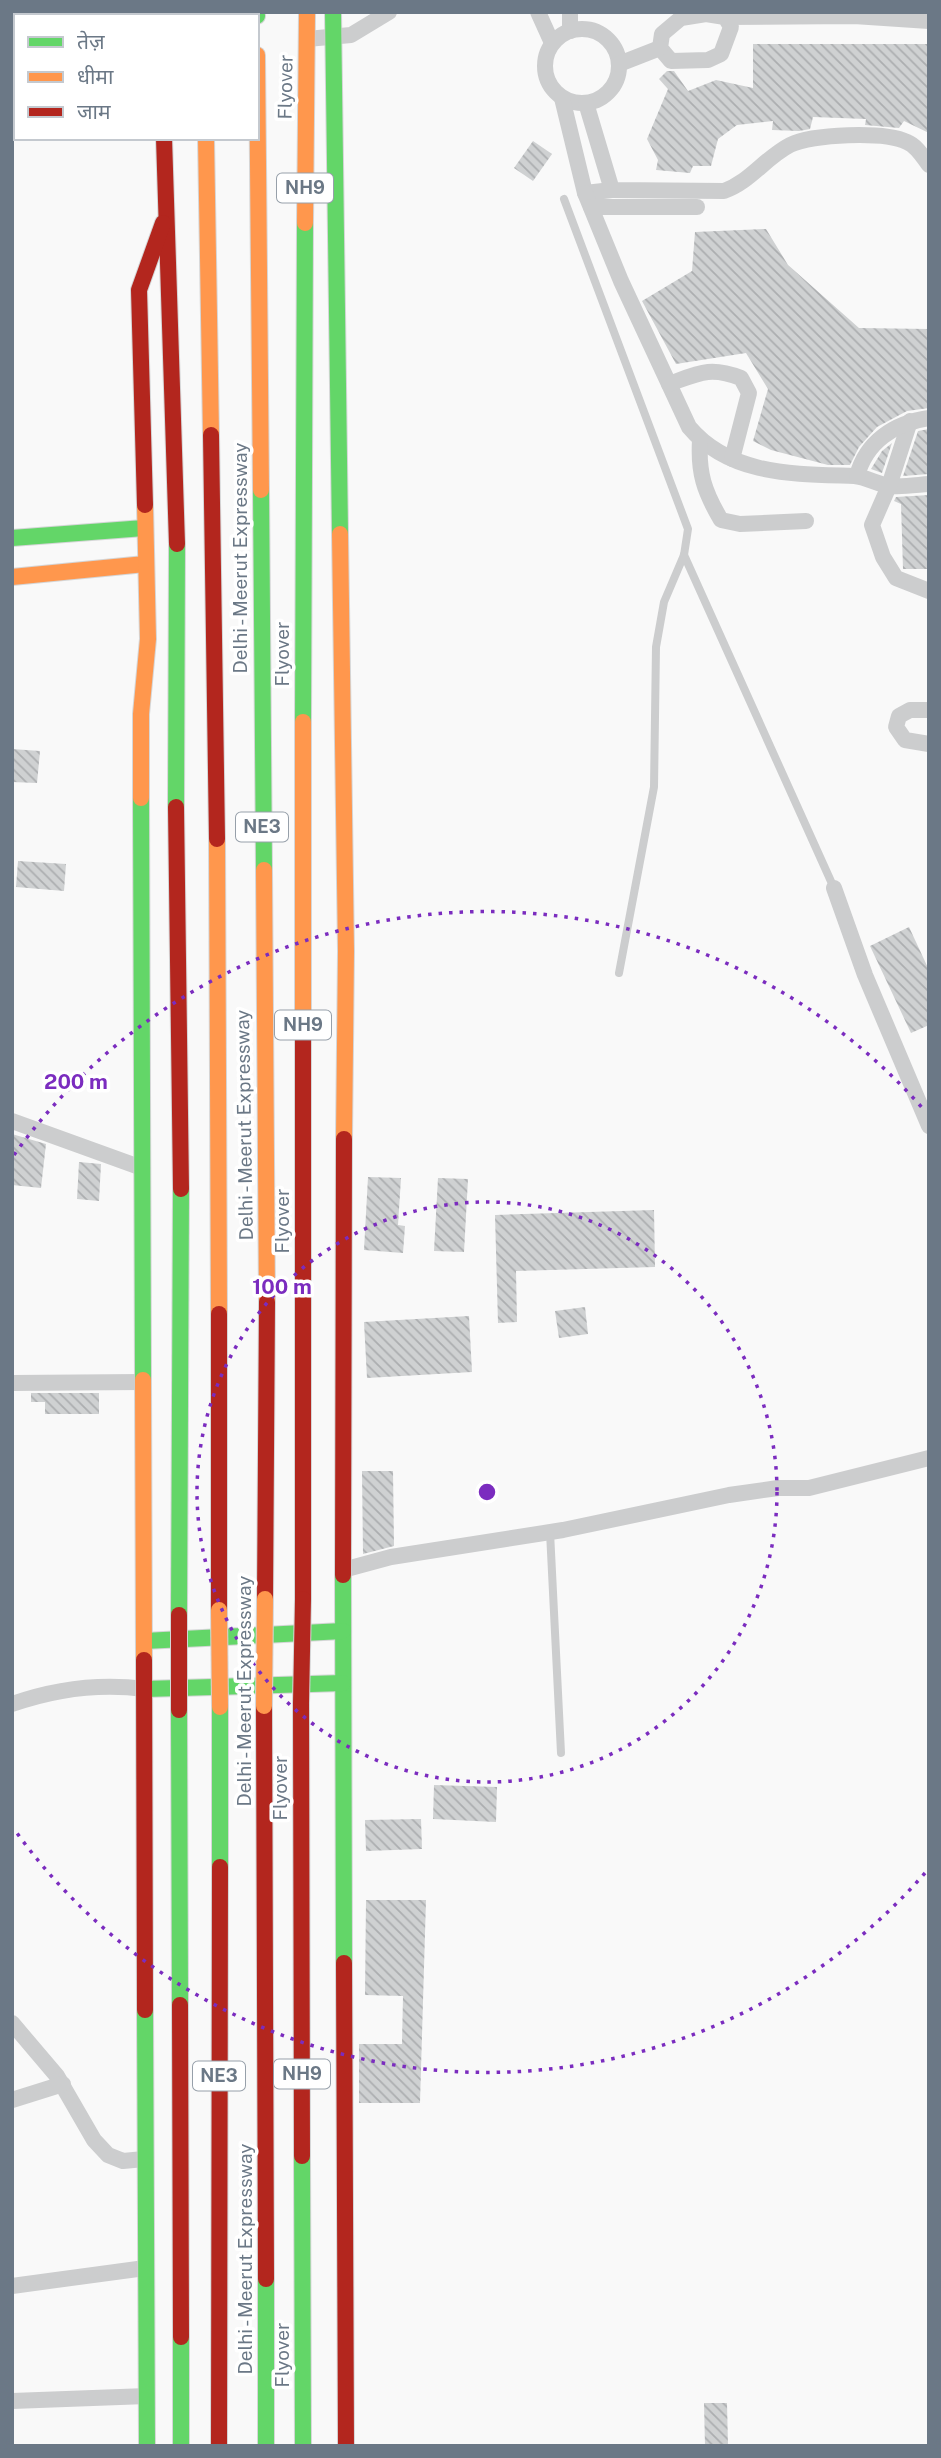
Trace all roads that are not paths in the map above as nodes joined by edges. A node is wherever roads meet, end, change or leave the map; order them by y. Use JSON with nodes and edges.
{"nodes":[{"id":1,"x":307,"y":12,"type":"edge"},
{"id":2,"x":333,"y":12,"type":"edge"},
{"id":3,"x":389,"y":12,"type":"edge"},
{"id":4,"x":538,"y":12,"type":"edge"},
{"id":5,"x":570,"y":12,"type":"edge"},
{"id":6,"x":725,"y":17,"type":"junction"},
{"id":7,"x":929,"y":21,"type":"edge"},
{"id":8,"x":570,"y":31,"type":"junction"},
{"id":9,"x":334,"y":36,"type":"junction"},
{"id":10,"x":307,"y":39,"type":"junction"},
{"id":11,"x":552,"y":43,"type":"junction"},
{"id":12,"x":660,"y":48,"type":"junction"},
{"id":13,"x":620,"y":64,"type":"junction"},
{"id":14,"x":562,"y":98,"type":"junction"},
{"id":15,"x":586,"y":103,"type":"junction"},
{"id":16,"x":164,"y":140,"type":"edge"},
{"id":17,"x":206,"y":140,"type":"edge"},
{"id":18,"x":258,"y":140,"type":"edge"},
{"id":19,"x":929,"y":165,"type":"edge"},
{"id":20,"x":612,"y":190,"type":"junction"},
{"id":21,"x":564,"y":199,"type":"dead end"},
{"id":22,"x":588,"y":200,"type":"junction"},
{"id":23,"x":697,"y":207,"type":"dead end"},
{"id":24,"x":167,"y":213,"type":"junction"},
{"id":25,"x":669,"y":384,"type":"junction"},
{"id":26,"x":929,"y":418,"type":"edge"},
{"id":27,"x":910,"y":421,"type":"junction"},
{"id":28,"x":700,"y":440,"type":"junction"},
{"id":29,"x":732,"y":459,"type":"junction"},
{"id":30,"x":857,"y":476,"type":"junction"},
{"id":31,"x":929,"y":484,"type":"edge"},
{"id":32,"x":889,"y":486,"type":"junction"},
{"id":33,"x":806,"y":521,"type":"dead end"},
{"id":34,"x":144,"y":528,"type":"junction"},
{"id":35,"x":12,"y":538,"type":"edge"},
{"id":36,"x":684,"y":555,"type":"junction"},
{"id":37,"x":145,"y":564,"type":"junction"},
{"id":38,"x":12,"y":577,"type":"edge"},
{"id":39,"x":929,"y":591,"type":"edge"},
{"id":40,"x":929,"y":710,"type":"edge"},
{"id":41,"x":929,"y":744,"type":"edge"},
{"id":42,"x":834,"y":888,"type":"joint"},
{"id":43,"x":620,"y":973,"type":"dead end"},
{"id":44,"x":12,"y":1121,"type":"edge"},
{"id":45,"x":929,"y":1126,"type":"edge"},
{"id":46,"x":142,"y":1168,"type":"junction"},
{"id":47,"x":142,"y":1382,"type":"junction"},
{"id":48,"x":12,"y":1383,"type":"edge"},
{"id":49,"x":929,"y":1458,"type":"edge"},
{"id":50,"x":550,"y":1532,"type":"junction"},
{"id":51,"x":344,"y":1570,"type":"junction"},
{"id":52,"x":343,"y":1631,"type":"junction"},
{"id":53,"x":144,"y":1641,"type":"junction"},
{"id":54,"x":343,"y":1683,"type":"junction"},
{"id":55,"x":145,"y":1689,"type":"junction"},
{"id":56,"x":12,"y":1704,"type":"edge"},
{"id":57,"x":561,"y":1753,"type":"dead end"},
{"id":58,"x":12,"y":2023,"type":"edge"},
{"id":59,"x":63,"y":2084,"type":"junction"},
{"id":60,"x":12,"y":2099,"type":"edge"},
{"id":61,"x":144,"y":2159,"type":"junction"},
{"id":62,"x":145,"y":2269,"type":"junction"},
{"id":63,"x":12,"y":2286,"type":"edge"},
{"id":64,"x":147,"y":2396,"type":"junction"},
{"id":65,"x":12,"y":2401,"type":"edge"},
{"id":66,"x":147,"y":2446,"type":"edge"},
{"id":67,"x":181,"y":2446,"type":"edge"},
{"id":68,"x":219,"y":2446,"type":"edge"},
{"id":69,"x":266,"y":2446,"type":"edge"},
{"id":70,"x":303,"y":2446,"type":"edge"},
{"id":71,"x":346,"y":2446,"type":"edge"}],
"edges":[{"from":1,"to":10,"type":"main road","number":"NH9"},
{"from":2,"to":9,"type":"main road"},
{"from":3,"to":9,"type":"street"},
{"from":4,"to":11,"type":"street"},
{"from":5,"to":8,"type":"street"},
{"from":6,"to":7,"type":"street"},
{"from":6,"to":12,"type":"street"},
{"from":6,"to":12,"type":"street"},
{"from":8,"to":11,"type":"street"},
{"from":8,"to":13,"type":"street"},
{"from":9,"to":10,"type":"street"},
{"from":9,"to":51,"type":"main road"},
{"from":10,"to":70,"type":"main road","name":"Flyover","number":"NH9","bridge":true},
{"from":11,"to":14,"type":"street"},
{"from":12,"to":13,"type":"street"},
{"from":13,"to":15,"type":"street"},
{"from":14,"to":15,"type":"street"},
{"from":14,"to":22,"type":"street"},
{"from":15,"to":20,"type":"street"},
{"from":16,"to":24,"type":"main road"},
{"from":17,"to":68,"type":"main road","name":"Delhi - Meerut Expressway","number":"NE3","bridge":true},
{"from":18,"to":69,"type":"main road","name":"Delhi - Meerut Expressway","number":"NE3","bridge":true},
{"from":19,"to":20,"type":"street"},
{"from":20,"to":22,"type":"street"},
{"from":21,"to":36,"type":"lane"},
{"from":22,"to":23,"type":"street"},
{"from":22,"to":25,"type":"street"},
{"from":24,"to":34,"type":"main road"},
{"from":24,"to":67,"type":"main road","bridge":true},
{"from":25,"to":28,"type":"street"},
{"from":25,"to":29,"type":"street"},
{"from":26,"to":27,"type":"street"},
{"from":27,"to":30,"type":"street"},
{"from":27,"to":32,"type":"street"},
{"from":28,"to":29,"type":"street"},
{"from":28,"to":33,"type":"street"},
{"from":29,"to":30,"type":"street"},
{"from":30,"to":32,"type":"street"},
{"from":31,"to":32,"type":"street"},
{"from":32,"to":39,"type":"street"},
{"from":34,"to":35,"type":"main road"},
{"from":34,"to":37,"type":"main road"},
{"from":36,"to":42,"type":"lane"},
{"from":36,"to":43,"type":"lane"},
{"from":37,"to":38,"type":"main road"},
{"from":37,"to":46,"type":"main road"},
{"from":40,"to":41,"type":"street"},
{"from":42,"to":45,"type":"street"},
{"from":44,"to":46,"type":"street"},
{"from":46,"to":47,"type":"main road"},
{"from":47,"to":48,"type":"street"},
{"from":47,"to":53,"type":"main road"},
{"from":49,"to":50,"type":"street"},
{"from":50,"to":51,"type":"street"},
{"from":50,"to":57,"type":"lane"},
{"from":51,"to":52,"type":"main road"},
{"from":52,"to":53,"type":"main road"},
{"from":52,"to":54,"type":"main road"},
{"from":53,"to":55,"type":"main road"},
{"from":54,"to":55,"type":"main road"},
{"from":54,"to":71,"type":"main road"},
{"from":55,"to":56,"type":"street"},
{"from":55,"to":61,"type":"main road"},
{"from":58,"to":59,"type":"street"},
{"from":59,"to":60,"type":"street"},
{"from":59,"to":61,"type":"street"},
{"from":61,"to":62,"type":"main road"},
{"from":62,"to":63,"type":"street"},
{"from":62,"to":64,"type":"main road"},
{"from":64,"to":65,"type":"street"},
{"from":64,"to":66,"type":"main road"}]}
